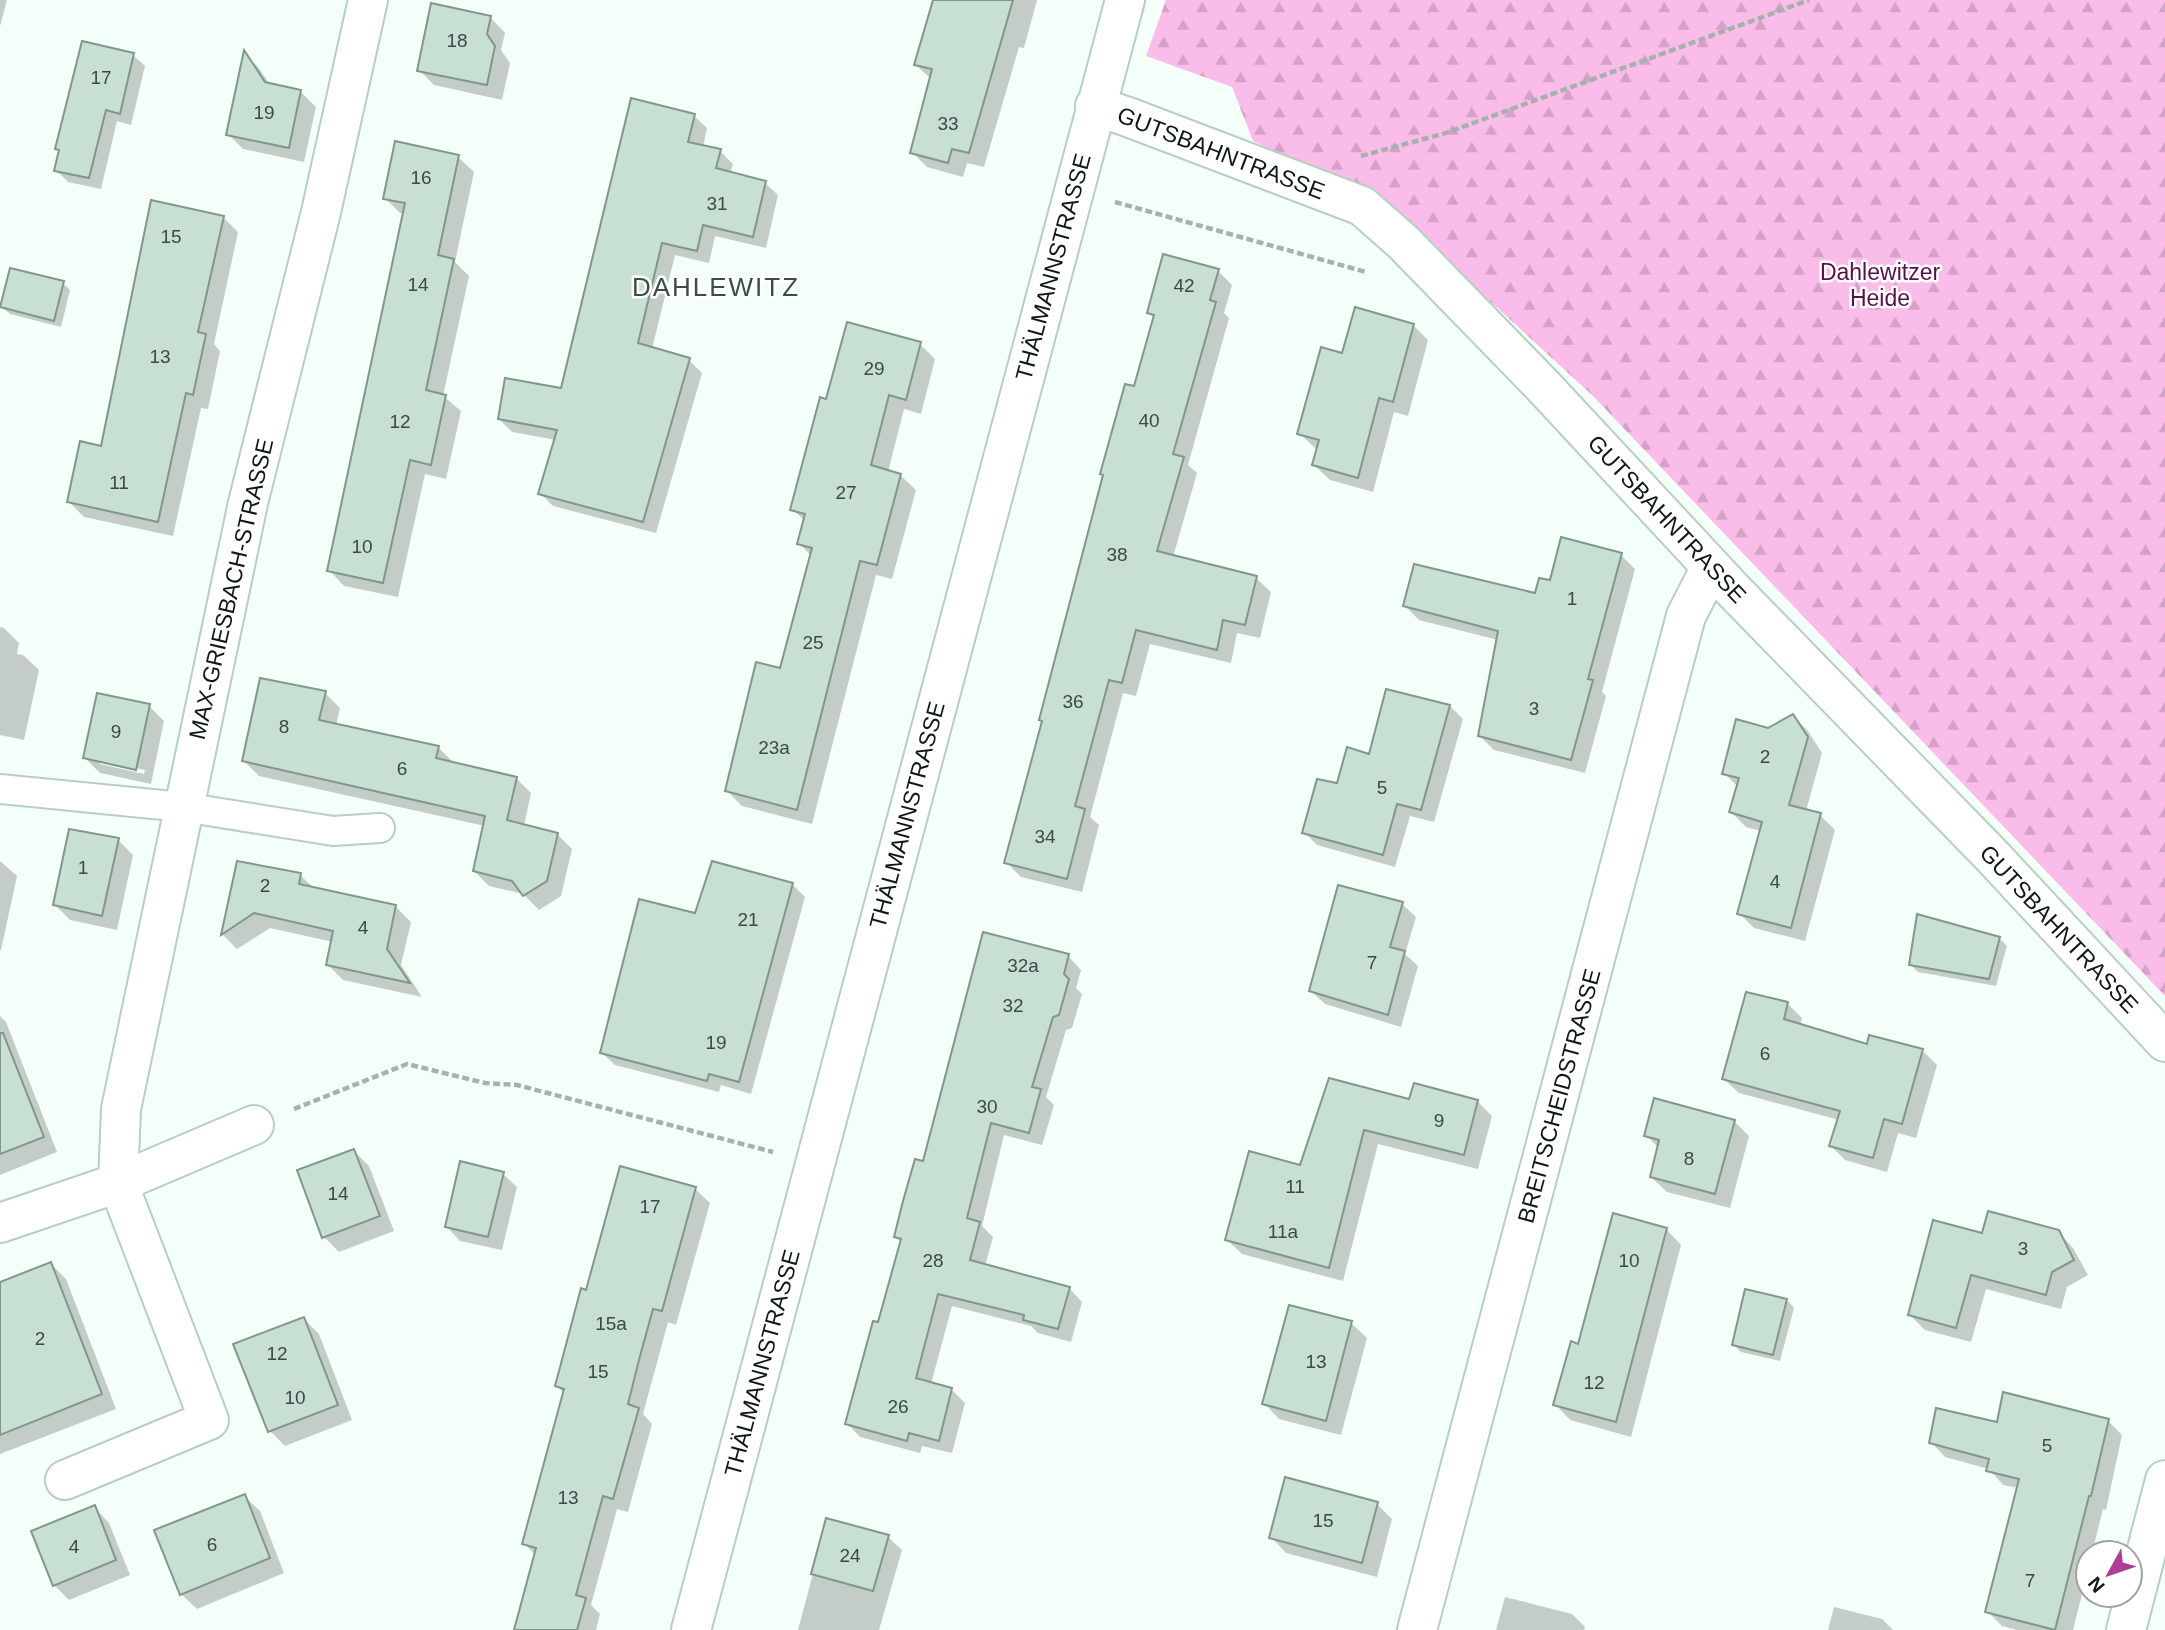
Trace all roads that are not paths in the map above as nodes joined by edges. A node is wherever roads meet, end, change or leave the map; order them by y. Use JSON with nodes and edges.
{"nodes":[{"id":1,"x":368,"y":0,"type":"edge"},
{"id":2,"x":1125,"y":0,"type":"edge"},
{"id":3,"x":1095,"y":106,"type":"junction"},
{"id":4,"x":1711,"y":566,"type":"junction"},
{"id":5,"x":0,"y":789,"type":"edge"},
{"id":6,"x":183,"y":807,"type":"junction"},
{"id":7,"x":380,"y":828,"type":"dead end"},
{"id":8,"x":2165,"y":1042,"type":"edge"},
{"id":9,"x":254,"y":1125,"type":"road end"},
{"id":10,"x":118,"y":1183,"type":"junction"},
{"id":11,"x":0,"y":1223,"type":"edge"},
{"id":12,"x":65,"y":1480,"type":"dead end"},
{"id":13,"x":2165,"y":1480,"type":"edge"},
{"id":14,"x":691,"y":1630,"type":"edge"},
{"id":15,"x":1417,"y":1630,"type":"edge"},
{"id":16,"x":2126,"y":1630,"type":"edge"}],
"edges":[{"from":1,"to":6,"type":"street","name":"MAX-GRIESBACH-STRASSE"},
{"from":2,"to":3,"type":"street","name":"THÄLMANNSTRASSE"},
{"from":3,"to":4,"type":"street","name":"GUTSBAHNTRASSE"},
{"from":3,"to":14,"type":"street","name":"THÄLMANNSTRASSE"},
{"from":4,"to":8,"type":"street","name":"GUTSBAHNTRASSE"},
{"from":4,"to":15,"type":"street","name":"BREITSCHEIDSTRASSE"},
{"from":5,"to":6,"type":"lane"},
{"from":6,"to":7,"type":"lane"},
{"from":6,"to":10,"type":"street","name":"MAX-GRIESBACH-STRASSE"},
{"from":9,"to":10,"type":"street"},
{"from":10,"to":11,"type":"street"},
{"from":10,"to":12,"type":"street"},
{"from":13,"to":16,"type":"street"}]}
